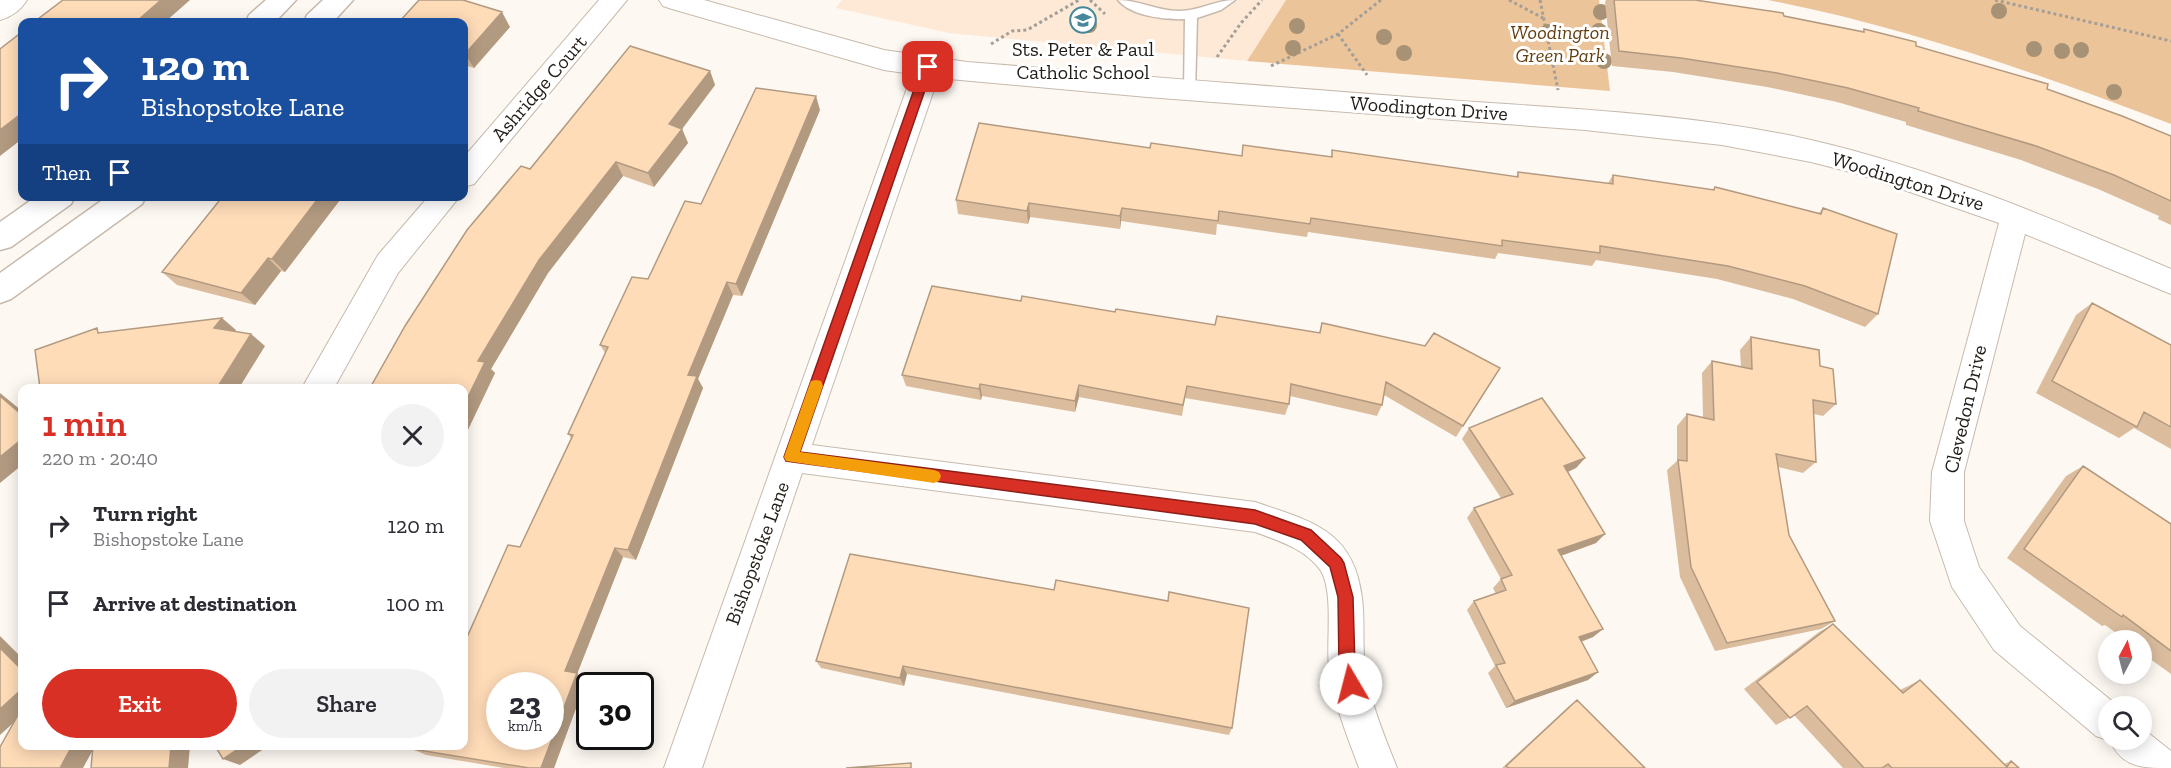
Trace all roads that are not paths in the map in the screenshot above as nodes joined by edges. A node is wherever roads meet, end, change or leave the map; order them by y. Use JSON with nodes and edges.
{"nodes":[{"id":1,"x":14,"y":0,"type":"edge"},
{"id":2,"x":283,"y":0,"type":"edge"},
{"id":3,"x":340,"y":0,"type":"edge"},
{"id":4,"x":614,"y":0,"type":"edge"},
{"id":5,"x":672,"y":0,"type":"edge"},
{"id":6,"x":1124,"y":0,"type":"edge"},
{"id":7,"x":1229,"y":0,"type":"edge"},
{"id":8,"x":0,"y":11,"type":"edge"},
{"id":9,"x":1191,"y":15,"type":"junction"},
{"id":10,"x":264,"y":18,"type":"edge"},
{"id":11,"x":321,"y":18,"type":"edge"},
{"id":12,"x":928,"y":67,"type":"junction"},
{"id":13,"x":1190,"y":90,"type":"junction"},
{"id":14,"x":468,"y":171,"type":"edge"},
{"id":15,"x":53,"y":201,"type":"edge"},
{"id":16,"x":124,"y":201,"type":"edge"},
{"id":17,"x":442,"y":201,"type":"edge"},
{"id":18,"x":2015,"y":216,"type":"junction"},
{"id":19,"x":0,"y":238,"type":"edge"},
{"id":20,"x":2171,"y":282,"type":"edge"},
{"id":21,"x":0,"y":290,"type":"edge"},
{"id":22,"x":320,"y":384,"type":"edge"},
{"id":23,"x":791,"y":457,"type":"junction"},
{"id":24,"x":2098,"y":714,"type":"edge"},
{"id":25,"x":2140,"y":750,"type":"edge"},
{"id":26,"x":682,"y":768,"type":"edge"},
{"id":27,"x":1378,"y":768,"type":"edge"},
{"id":28,"x":2163,"y":768,"type":"edge"}],
"edges":[{"from":1,"to":8,"type":"street"},
{"from":2,"to":10,"type":"street"},
{"from":3,"to":11,"type":"street"},
{"from":4,"to":14,"type":"street","name":"Ashridge Court"},
{"from":5,"to":12,"type":"street","name":"Woodington Drive"},
{"from":6,"to":9,"type":"lane"},
{"from":7,"to":9,"type":"lane"},
{"from":9,"to":13,"type":"lane"},
{"from":12,"to":13,"type":"street","name":"Woodington Drive"},
{"from":12,"to":23,"type":"street","name":"Bishopstoke Lane"},
{"from":13,"to":18,"type":"street","name":"Woodington Drive"},
{"from":15,"to":19,"type":"street"},
{"from":16,"to":21,"type":"street"},
{"from":17,"to":22,"type":"street"},
{"from":18,"to":20,"type":"street","name":"Woodington Drive"},
{"from":18,"to":24,"type":"street","name":"Clevedon Drive"},
{"from":23,"to":26,"type":"street","name":"Bishopstoke Lane"},
{"from":23,"to":27,"type":"street"},
{"from":25,"to":28,"type":"street"}]}
